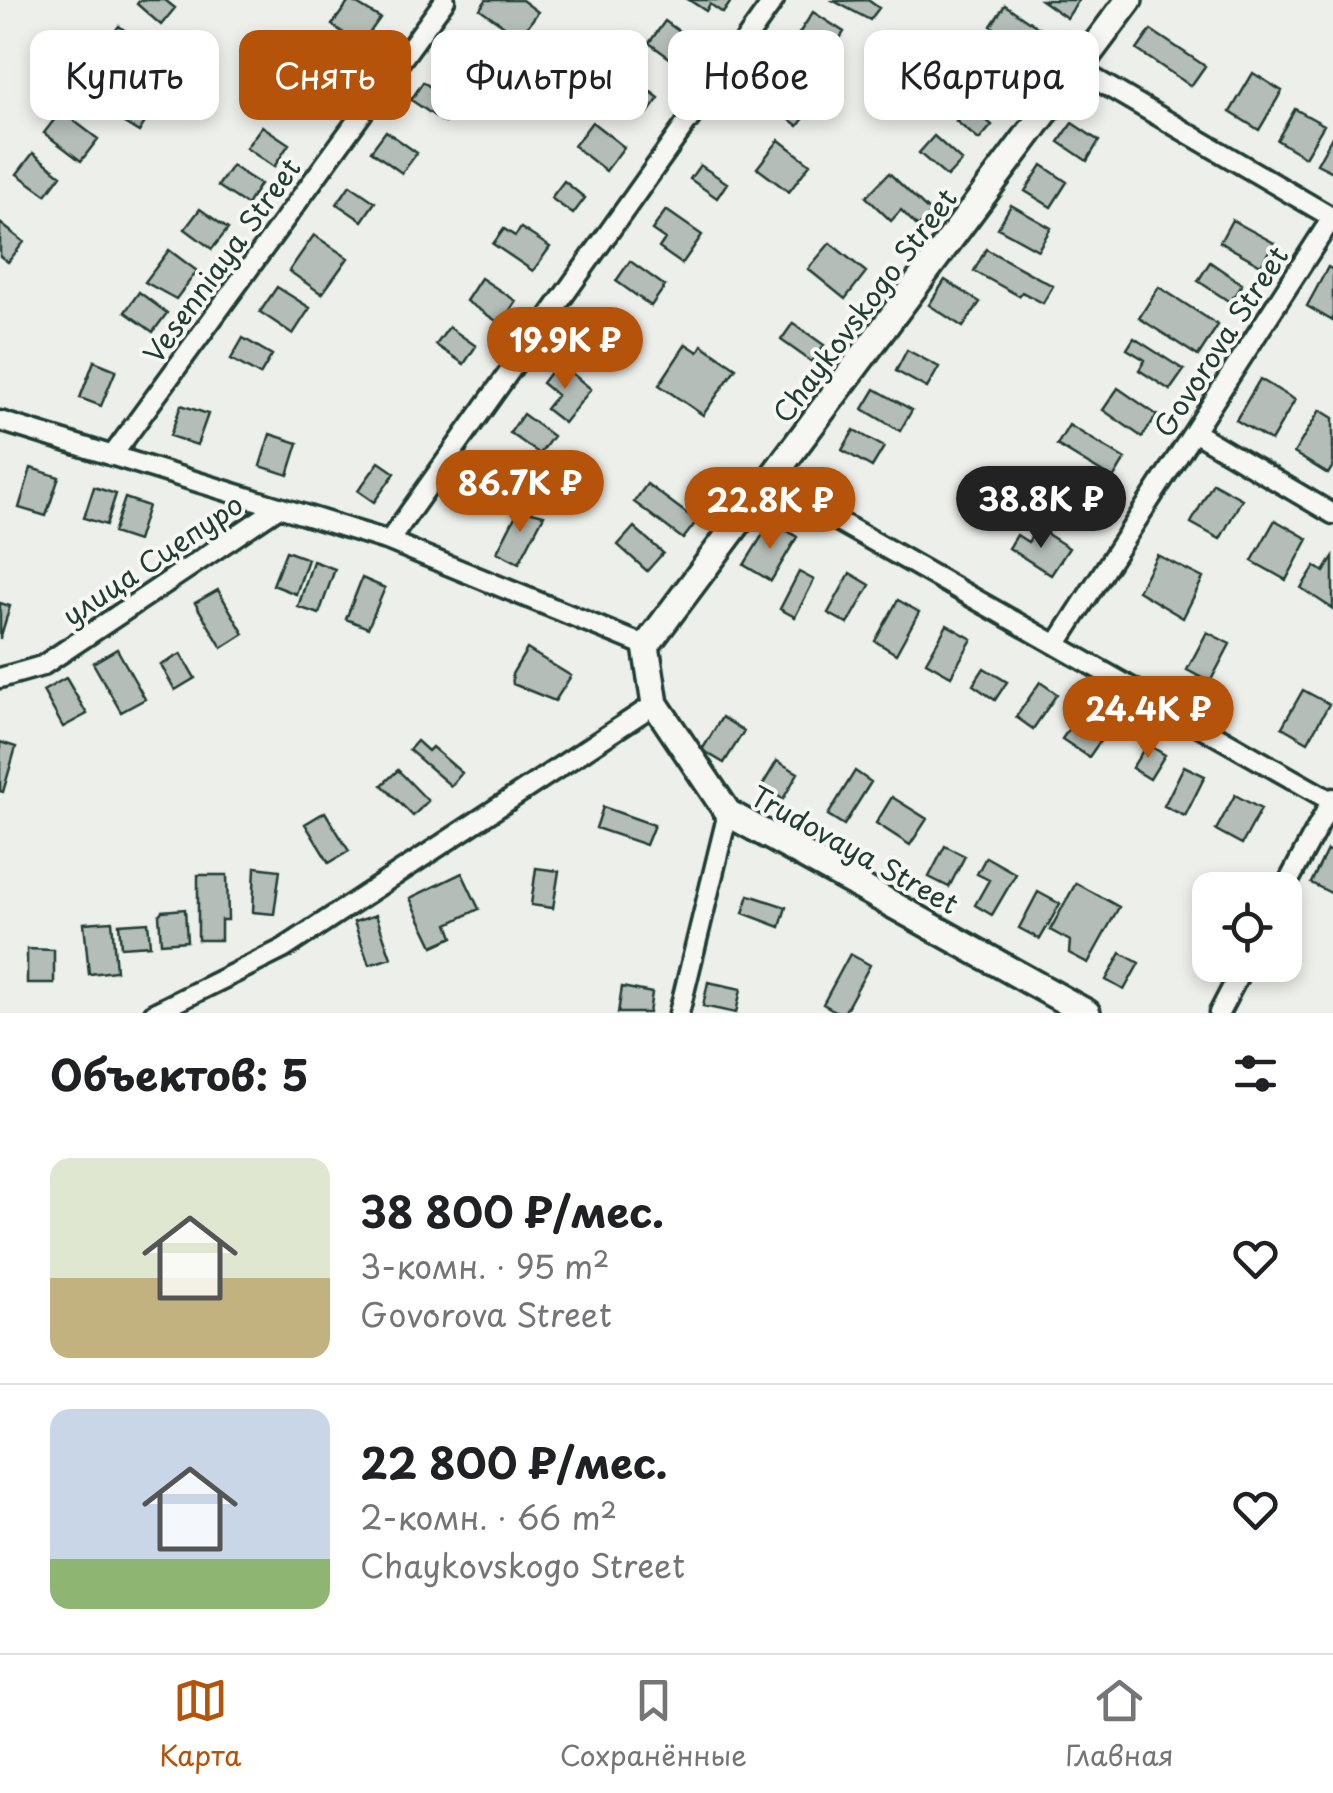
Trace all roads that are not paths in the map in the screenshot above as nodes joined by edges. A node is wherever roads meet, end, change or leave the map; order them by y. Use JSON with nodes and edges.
{"nodes":[{"id":1,"x":446,"y":0,"type":"edge"},
{"id":2,"x":774,"y":0,"type":"edge"},
{"id":3,"x":1129,"y":0,"type":"edge"},
{"id":4,"x":1099,"y":41,"type":"edge"},
{"id":5,"x":1099,"y":81,"type":"edge"},
{"id":6,"x":1040,"y":120,"type":"edge"},
{"id":7,"x":1333,"y":218,"type":"edge"},
{"id":8,"x":0,"y":422,"type":"edge"},
{"id":9,"x":1194,"y":432,"type":"junction"},
{"id":10,"x":112,"y":456,"type":"junction"},
{"id":11,"x":769,"y":482,"type":"junction"},
{"id":12,"x":278,"y":507,"type":"junction"},
{"id":13,"x":1333,"y":514,"type":"edge"},
{"id":14,"x":390,"y":542,"type":"junction"},
{"id":15,"x":1056,"y":645,"type":"junction"},
{"id":16,"x":646,"y":646,"type":"junction"},
{"id":17,"x":0,"y":678,"type":"edge"},
{"id":18,"x":654,"y":704,"type":"junction"},
{"id":19,"x":1332,"y":800,"type":"edge"},
{"id":20,"x":728,"y":813,"type":"junction"},
{"id":21,"x":1294,"y":872,"type":"edge"},
{"id":22,"x":1235,"y":982,"type":"edge"},
{"id":23,"x":154,"y":1013,"type":"edge"},
{"id":24,"x":679,"y":1013,"type":"edge"},
{"id":25,"x":1088,"y":1013,"type":"edge"},
{"id":26,"x":1219,"y":1013,"type":"edge"}],
"edges":[{"from":1,"to":10,"type":"street","name":"Vesenniaya Street"},
{"from":2,"to":14,"type":"street"},
{"from":3,"to":4,"type":"main road","name":"Chaykovskogo Street"},
{"from":5,"to":7,"type":"street"},
{"from":6,"to":11,"type":"main road","name":"Chaykovskogo Street"},
{"from":7,"to":9,"type":"street","name":"Govorova Street"},
{"from":8,"to":10,"type":"street"},
{"from":9,"to":13,"type":"street"},
{"from":9,"to":15,"type":"street","name":"Govorova Street"},
{"from":10,"to":12,"type":"street"},
{"from":11,"to":15,"type":"street"},
{"from":11,"to":16,"type":"main road","name":"Chaykovskogo Street"},
{"from":12,"to":14,"type":"street"},
{"from":12,"to":17,"type":"street","name":"улица Сцепуро"},
{"from":14,"to":16,"type":"street"},
{"from":15,"to":19,"type":"street"},
{"from":16,"to":18,"type":"main road","name":"Trudovaya Street"},
{"from":18,"to":20,"type":"main road","name":"Trudovaya Street"},
{"from":18,"to":23,"type":"street"},
{"from":19,"to":21,"type":"street"},
{"from":20,"to":24,"type":"street"},
{"from":20,"to":25,"type":"main road","name":"Trudovaya Street"},
{"from":22,"to":26,"type":"street"}]}
